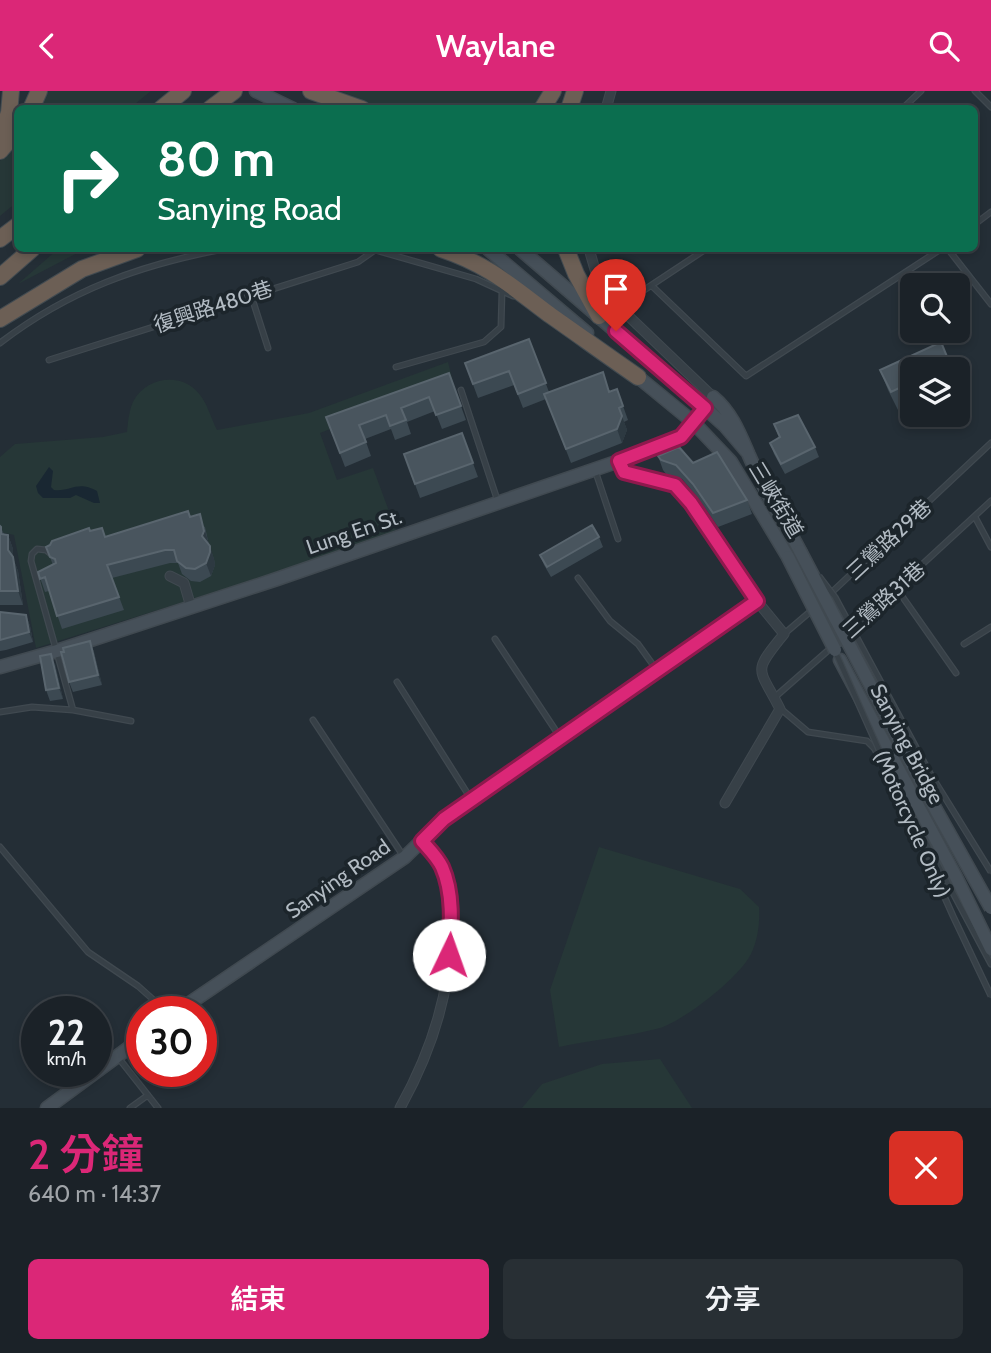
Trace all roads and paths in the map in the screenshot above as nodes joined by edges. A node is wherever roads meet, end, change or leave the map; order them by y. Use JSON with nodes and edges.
{"nodes":[{"id":1,"x":11,"y":91,"type":"edge"},
{"id":2,"x":234,"y":91,"type":"edge"},
{"id":3,"x":256,"y":91,"type":"edge"},
{"id":4,"x":305,"y":91,"type":"edge"},
{"id":5,"x":311,"y":91,"type":"edge"},
{"id":6,"x":921,"y":91,"type":"edge"},
{"id":7,"x":975,"y":91,"type":"edge"},
{"id":8,"x":215,"y":105,"type":"edge"},
{"id":9,"x":285,"y":105,"type":"edge"},
{"id":10,"x":328,"y":105,"type":"edge"},
{"id":11,"x":351,"y":105,"type":"edge"},
{"id":12,"x":906,"y":105,"type":"edge"},
{"id":13,"x":991,"y":107,"type":"edge"},
{"id":14,"x":14,"y":135,"type":"edge"},
{"id":15,"x":0,"y":136,"type":"edge"},
{"id":16,"x":0,"y":151,"type":"edge"},
{"id":17,"x":14,"y":228,"type":"edge"},
{"id":18,"x":0,"y":239,"type":"edge"},
{"id":19,"x":29,"y":252,"type":"edge"},
{"id":20,"x":130,"y":252,"type":"edge"},
{"id":21,"x":207,"y":252,"type":"edge"},
{"id":22,"x":372,"y":252,"type":"edge"},
{"id":23,"x":382,"y":252,"type":"edge"},
{"id":24,"x":450,"y":252,"type":"edge"},
{"id":25,"x":492,"y":252,"type":"edge"},
{"id":26,"x":524,"y":252,"type":"edge"},
{"id":27,"x":567,"y":252,"type":"edge"},
{"id":28,"x":590,"y":252,"type":"edge"},
{"id":29,"x":702,"y":252,"type":"edge"},
{"id":30,"x":937,"y":252,"type":"edge"},
{"id":31,"x":950,"y":252,"type":"edge"},
{"id":32,"x":0,"y":277,"type":"edge"},
{"id":33,"x":652,"y":286,"type":"junction"},
{"id":34,"x":502,"y":291,"type":"junction"},
{"id":35,"x":251,"y":295,"type":"junction"},
{"id":36,"x":991,"y":304,"type":"edge"},
{"id":37,"x":619,"y":307,"type":"junction"},
{"id":38,"x":547,"y":313,"type":"junction"},
{"id":39,"x":599,"y":316,"type":"junction"},
{"id":40,"x":0,"y":319,"type":"edge"},
{"id":41,"x":0,"y":343,"type":"edge"},
{"id":42,"x":268,"y":348,"type":"dead end"},
{"id":43,"x":49,"y":360,"type":"dead end"},
{"id":44,"x":396,"y":367,"type":"dead end"},
{"id":45,"x":638,"y":377,"type":"junction"},
{"id":46,"x":461,"y":390,"type":"dead end"},
{"id":47,"x":713,"y":397,"type":"junction"},
{"id":48,"x":705,"y":408,"type":"junction"},
{"id":49,"x":694,"y":422,"type":"junction"},
{"id":50,"x":991,"y":443,"type":"edge"},
{"id":51,"x":748,"y":453,"type":"junction"},
{"id":52,"x":619,"y":461,"type":"junction"},
{"id":53,"x":595,"y":470,"type":"junction"},
{"id":54,"x":991,"y":501,"type":"edge"},
{"id":55,"x":499,"y":503,"type":"junction"},
{"id":56,"x":975,"y":516,"type":"junction"},
{"id":57,"x":618,"y":539,"type":"dead end"},
{"id":58,"x":991,"y":547,"type":"edge"},
{"id":59,"x":794,"y":554,"type":"junction"},
{"id":60,"x":52,"y":555,"type":"edge"},
{"id":61,"x":170,"y":576,"type":"dead end"},
{"id":62,"x":578,"y":578,"type":"dead end"},
{"id":63,"x":47,"y":579,"type":"edge"},
{"id":64,"x":38,"y":582,"type":"junction"},
{"id":65,"x":897,"y":589,"type":"junction"},
{"id":66,"x":757,"y":601,"type":"junction"},
{"id":67,"x":191,"y":607,"type":"junction"},
{"id":68,"x":991,"y":627,"type":"edge"},
{"id":69,"x":784,"y":634,"type":"junction"},
{"id":70,"x":495,"y":639,"type":"dead end"},
{"id":71,"x":964,"y":644,"type":"dead end"},
{"id":72,"x":835,"y":650,"type":"junction"},
{"id":73,"x":57,"y":651,"type":"junction"},
{"id":74,"x":0,"y":667,"type":"edge"},
{"id":75,"x":656,"y":670,"type":"junction"},
{"id":76,"x":956,"y":673,"type":"dead end"},
{"id":77,"x":397,"y":682,"type":"dead end"},
{"id":78,"x":774,"y":698,"type":"junction"},
{"id":79,"x":780,"y":709,"type":"junction"},
{"id":80,"x":73,"y":710,"type":"junction"},
{"id":81,"x":0,"y":712,"type":"edge"},
{"id":82,"x":313,"y":720,"type":"dead end"},
{"id":83,"x":131,"y":721,"type":"dead end"},
{"id":84,"x":560,"y":737,"type":"junction"},
{"id":85,"x":472,"y":800,"type":"junction"},
{"id":86,"x":725,"y":803,"type":"dead end"},
{"id":87,"x":422,"y":841,"type":"junction"},
{"id":88,"x":0,"y":847,"type":"edge"},
{"id":89,"x":405,"y":857,"type":"junction"},
{"id":90,"x":969,"y":870,"type":"junction"},
{"id":91,"x":991,"y":872,"type":"edge"},
{"id":92,"x":956,"y":877,"type":"junction"},
{"id":93,"x":991,"y":908,"type":"edge"},
{"id":94,"x":991,"y":918,"type":"edge"},
{"id":95,"x":991,"y":935,"type":"edge"},
{"id":96,"x":991,"y":949,"type":"edge"},
{"id":97,"x":991,"y":964,"type":"edge"},
{"id":98,"x":149,"y":996,"type":"edge"},
{"id":99,"x":200,"y":996,"type":"edge"},
{"id":100,"x":991,"y":996,"type":"edge"},
{"id":101,"x":126,"y":1050,"type":"edge"},
{"id":102,"x":117,"y":1056,"type":"junction"},
{"id":103,"x":148,"y":1095,"type":"junction"},
{"id":104,"x":47,"y":1108,"type":"edge"},
{"id":105,"x":130,"y":1108,"type":"edge"},
{"id":106,"x":158,"y":1108,"type":"edge"},
{"id":107,"x":400,"y":1108,"type":"edge"}],
"edges":[{"from":1,"to":15,"type":"highway"},
{"from":2,"to":8,"type":"highway"},
{"from":3,"to":9,"type":"main road"},
{"from":4,"to":10,"type":"main road"},
{"from":5,"to":11,"type":"highway"},
{"from":6,"to":12,"type":"lane"},
{"from":7,"to":13,"type":"lane"},
{"from":14,"to":16,"type":"highway"},
{"from":17,"to":18,"type":"highway"},
{"from":19,"to":32,"type":"highway"},
{"from":20,"to":40,"type":"highway"},
{"from":21,"to":41,"type":"lane"},
{"from":22,"to":35,"type":"lane","name":"復興路480巷"},
{"from":23,"to":34,"type":"lane"},
{"from":24,"to":38,"type":"highway"},
{"from":25,"to":45,"type":"main road","name":"三峽街道"},
{"from":26,"to":39,"type":"main road"},
{"from":27,"to":39,"type":"highway"},
{"from":28,"to":37,"type":"street"},
{"from":29,"to":33,"type":"lane"},
{"from":30,"to":33,"type":"lane"},
{"from":31,"to":36,"type":"lane"},
{"from":33,"to":37,"type":"lane"},
{"from":34,"to":38,"type":"lane"},
{"from":34,"to":44,"type":"lane"},
{"from":35,"to":42,"type":"lane"},
{"from":35,"to":43,"type":"lane","name":"復興路480巷"},
{"from":37,"to":47,"type":"street"},
{"from":38,"to":45,"type":"highway"},
{"from":39,"to":48,"type":"main road"},
{"from":45,"to":49,"type":"main road","name":"三峽街道"},
{"from":46,"to":55,"type":"lane"},
{"from":47,"to":48,"type":"street"},
{"from":47,"to":51,"type":"main road"},
{"from":48,"to":49,"type":"main road","name":"Lung En St."},
{"from":48,"to":51,"type":"main road"},
{"from":49,"to":52,"type":"main road","name":"Lung En St."},
{"from":49,"to":59,"type":"main road","name":"三峽街道"},
{"from":50,"to":69,"type":"lane","name":"三鶯路29巷"},
{"from":51,"to":59,"type":"main road","name":"三峽街道"},
{"from":52,"to":53,"type":"main road","name":"Lung En St."},
{"from":52,"to":66,"type":"main road"},
{"from":53,"to":55,"type":"main road","name":"Lung En St."},
{"from":53,"to":57,"type":"lane"},
{"from":54,"to":56,"type":"lane","name":"三鶯路31巷"},
{"from":55,"to":67,"type":"main road","name":"Lung En St."},
{"from":56,"to":58,"type":"lane"},
{"from":56,"to":65,"type":"lane","name":"三鶯路31巷"},
{"from":59,"to":72,"type":"main road","name":"Sanying Bridge","bridge":true},
{"from":59,"to":90,"type":"main road","name":"Sanying Bridge","bridge":true},
{"from":59,"to":91,"type":"lane","name":"(Motorcycle Only)","bridge":true},
{"from":60,"to":64,"type":"lane"},
{"from":61,"to":67,"type":"street"},
{"from":62,"to":75,"type":"lane"},
{"from":63,"to":64,"type":"lane"},
{"from":64,"to":73,"type":"lane"},
{"from":65,"to":76,"type":"lane"},
{"from":65,"to":78,"type":"lane","name":"三鶯路31巷"},
{"from":66,"to":69,"type":"street"},
{"from":66,"to":75,"type":"main road","name":"Sanying Road"},
{"from":67,"to":73,"type":"main road","name":"Lung En St."},
{"from":68,"to":71,"type":"lane"},
{"from":69,"to":78,"type":"street"},
{"from":70,"to":84,"type":"lane"},
{"from":72,"to":92,"type":"main road","name":"Sanying Bridge","bridge":true},
{"from":72,"to":100,"type":"lane","name":"(Motorcycle Only)","bridge":true},
{"from":73,"to":74,"type":"main road","name":"Lung En St."},
{"from":73,"to":80,"type":"lane"},
{"from":75,"to":84,"type":"main road","name":"Sanying Road"},
{"from":77,"to":85,"type":"lane"},
{"from":78,"to":79,"type":"street"},
{"from":79,"to":86,"type":"street"},
{"from":79,"to":97,"type":"lane"},
{"from":80,"to":81,"type":"lane"},
{"from":80,"to":83,"type":"lane"},
{"from":82,"to":89,"type":"lane"},
{"from":84,"to":85,"type":"main road","name":"Sanying Road"},
{"from":85,"to":87,"type":"main road","name":"Sanying Road"},
{"from":87,"to":89,"type":"main road","name":"Sanying Road"},
{"from":87,"to":107,"type":"street"},
{"from":88,"to":98,"type":"lane"},
{"from":89,"to":99,"type":"main road","name":"Sanying Road"},
{"from":90,"to":93,"type":"main road","name":"Sanying Bridge","bridge":true},
{"from":90,"to":94,"type":"main road","bridge":true},
{"from":92,"to":95,"type":"main road"},
{"from":92,"to":96,"type":"main road","name":"Sanying Bridge"},
{"from":101,"to":102,"type":"main road"},
{"from":102,"to":103,"type":"lane"},
{"from":102,"to":104,"type":"main road"},
{"from":103,"to":105,"type":"lane"},
{"from":103,"to":106,"type":"lane"}]}
